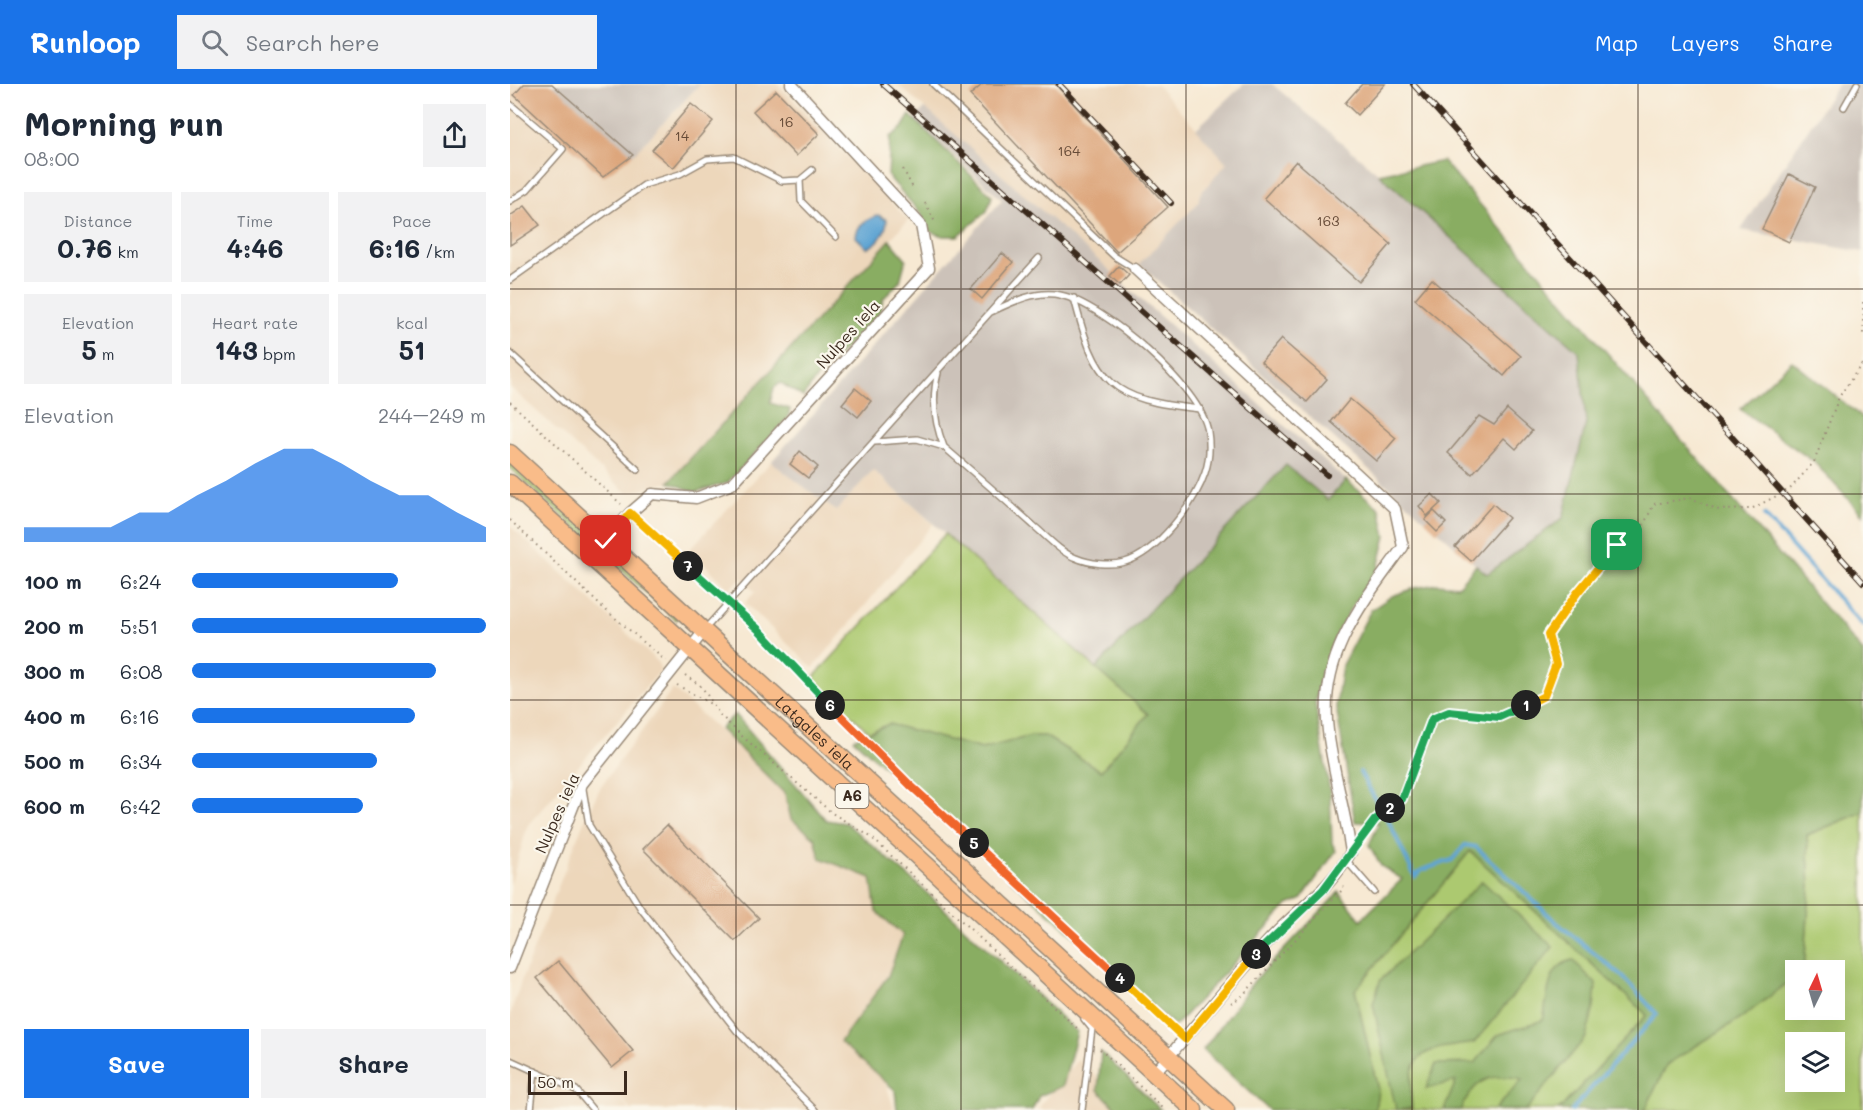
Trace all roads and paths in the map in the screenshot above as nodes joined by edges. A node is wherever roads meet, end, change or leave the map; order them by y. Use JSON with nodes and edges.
{"nodes":[{"id":1,"x":791,"y":84,"type":"edge"},
{"id":2,"x":933,"y":84,"type":"edge"},
{"id":3,"x":1857,"y":84,"type":"edge"},
{"id":4,"x":510,"y":104,"type":"edge"},
{"id":5,"x":1844,"y":107,"type":"dead end"},
{"id":6,"x":903,"y":169,"type":"dead end"},
{"id":7,"x":812,"y":170,"type":"dead end"},
{"id":8,"x":800,"y":180,"type":"junction"},
{"id":9,"x":914,"y":190,"type":"dead end"},
{"id":10,"x":510,"y":201,"type":"edge"},
{"id":11,"x":925,"y":202,"type":"dead end"},
{"id":12,"x":936,"y":224,"type":"dead end"},
{"id":13,"x":836,"y":237,"type":"dead end"},
{"id":14,"x":1039,"y":258,"type":"dead end"},
{"id":15,"x":1135,"y":268,"type":"joint"},
{"id":16,"x":510,"y":279,"type":"edge"},
{"id":17,"x":1074,"y":298,"type":"junction"},
{"id":18,"x":1862,"y":303,"type":"edge"},
{"id":19,"x":991,"y":312,"type":"junction"},
{"id":20,"x":1863,"y":335,"type":"edge"},
{"id":21,"x":510,"y":353,"type":"edge"},
{"id":22,"x":1863,"y":362,"type":"edge"},
{"id":23,"x":939,"y":370,"type":"junction"},
{"id":24,"x":510,"y":402,"type":"edge"},
{"id":25,"x":1200,"y":409,"type":"junction"},
{"id":26,"x":875,"y":442,"type":"junction"},
{"id":27,"x":944,"y":447,"type":"junction"},
{"id":28,"x":510,"y":453,"type":"edge"},
{"id":29,"x":638,"y":470,"type":"dead end"},
{"id":30,"x":510,"y":483,"type":"edge"},
{"id":31,"x":630,"y":513,"type":"junction"},
{"id":32,"x":510,"y":520,"type":"edge"},
{"id":33,"x":606,"y":541,"type":"junction"},
{"id":34,"x":729,"y":603,"type":"junction"},
{"id":35,"x":704,"y":631,"type":"junction"},
{"id":36,"x":691,"y":649,"type":"junction"},
{"id":37,"x":675,"y":667,"type":"junction"},
{"id":38,"x":663,"y":680,"type":"junction"},
{"id":39,"x":712,"y":704,"type":"junction"},
{"id":40,"x":582,"y":784,"type":"junction"},
{"id":41,"x":1348,"y":856,"type":"junction"},
{"id":42,"x":1334,"y":877,"type":"junction"},
{"id":43,"x":1374,"y":892,"type":"dead end"},
{"id":44,"x":510,"y":968,"type":"edge"},
{"id":45,"x":1060,"y":986,"type":"junction"},
{"id":46,"x":1222,"y":1008,"type":"dead end"},
{"id":47,"x":1185,"y":1039,"type":"junction"},
{"id":48,"x":1090,"y":1040,"type":"junction"},
{"id":49,"x":1168,"y":1057,"type":"junction"},
{"id":50,"x":510,"y":1060,"type":"edge"},
{"id":51,"x":535,"y":1071,"type":"junction"},
{"id":52,"x":1154,"y":1073,"type":"junction"},
{"id":53,"x":1229,"y":1109,"type":"edge"},
{"id":54,"x":531,"y":1110,"type":"edge"},
{"id":55,"x":593,"y":1110,"type":"edge"},
{"id":56,"x":815,"y":1110,"type":"edge"},
{"id":57,"x":1082,"y":1110,"type":"edge"},
{"id":58,"x":1165,"y":1110,"type":"edge"},
{"id":59,"x":1194,"y":1110,"type":"edge"}],
"edges":[{"from":1,"to":31,"type":"street","name":"Nulpes iela"},
{"from":2,"to":15,"type":"lane"},
{"from":3,"to":5,"type":"lane"},
{"from":4,"to":10,"type":"lane"},
{"from":6,"to":9,"type":"path"},
{"from":7,"to":8,"type":"lane"},
{"from":8,"to":13,"type":"lane"},
{"from":8,"to":16,"type":"lane"},
{"from":11,"to":12,"type":"path"},
{"from":14,"to":19,"type":"lane"},
{"from":15,"to":41,"type":"street"},
{"from":17,"to":19,"type":"lane"},
{"from":17,"to":25,"type":"lane"},
{"from":17,"to":25,"type":"lane"},
{"from":18,"to":20,"type":"path"},
{"from":19,"to":23,"type":"lane"},
{"from":21,"to":29,"type":"lane"},
{"from":22,"to":41,"type":"path"},
{"from":23,"to":26,"type":"lane"},
{"from":23,"to":27,"type":"lane"},
{"from":24,"to":31,"type":"path"},
{"from":25,"to":27,"type":"lane"},
{"from":26,"to":27,"type":"lane"},
{"from":26,"to":34,"type":"lane"},
{"from":28,"to":33,"type":"highway","name":"Latgales iela","number":"A6"},
{"from":30,"to":36,"type":"highway","name":"Latgales iela","number":"A6"},
{"from":31,"to":33,"type":"street","name":"Nulpes iela"},
{"from":31,"to":34,"type":"path"},
{"from":32,"to":37,"type":"path"},
{"from":33,"to":35,"type":"highway","name":"Latgales iela","number":"A6"},
{"from":34,"to":35,"type":"lane"},
{"from":34,"to":47,"type":"path"},
{"from":35,"to":36,"type":"street","name":"Nulpes iela"},
{"from":35,"to":49,"type":"highway","name":"Latgales iela","number":"A6"},
{"from":36,"to":37,"type":"street","name":"Nulpes iela"},
{"from":36,"to":45,"type":"highway","name":"Latgales iela","number":"A6"},
{"from":37,"to":38,"type":"street","name":"Nulpes iela"},
{"from":37,"to":39,"type":"path"},
{"from":38,"to":39,"type":"path"},
{"from":38,"to":40,"type":"street","name":"Nulpes iela"},
{"from":39,"to":48,"type":"path"},
{"from":40,"to":44,"type":"street","name":"Nulpes iela"},
{"from":40,"to":56,"type":"lane"},
{"from":41,"to":42,"type":"street"},
{"from":41,"to":43,"type":"lane"},
{"from":42,"to":46,"type":"path"},
{"from":42,"to":47,"type":"street"},
{"from":45,"to":48,"type":"lane","name":"Latgales iela"},
{"from":45,"to":52,"type":"highway","name":"Latgales iela","number":"A6"},
{"from":47,"to":49,"type":"street"},
{"from":48,"to":57,"type":"lane"},
{"from":48,"to":58,"type":"path"},
{"from":49,"to":52,"type":"street"},
{"from":49,"to":53,"type":"highway","name":"Latgales iela","number":"A6"},
{"from":50,"to":51,"type":"lane"},
{"from":51,"to":54,"type":"lane"},
{"from":51,"to":55,"type":"lane"},
{"from":52,"to":59,"type":"highway","name":"Latgales iela","number":"A6"}]}
